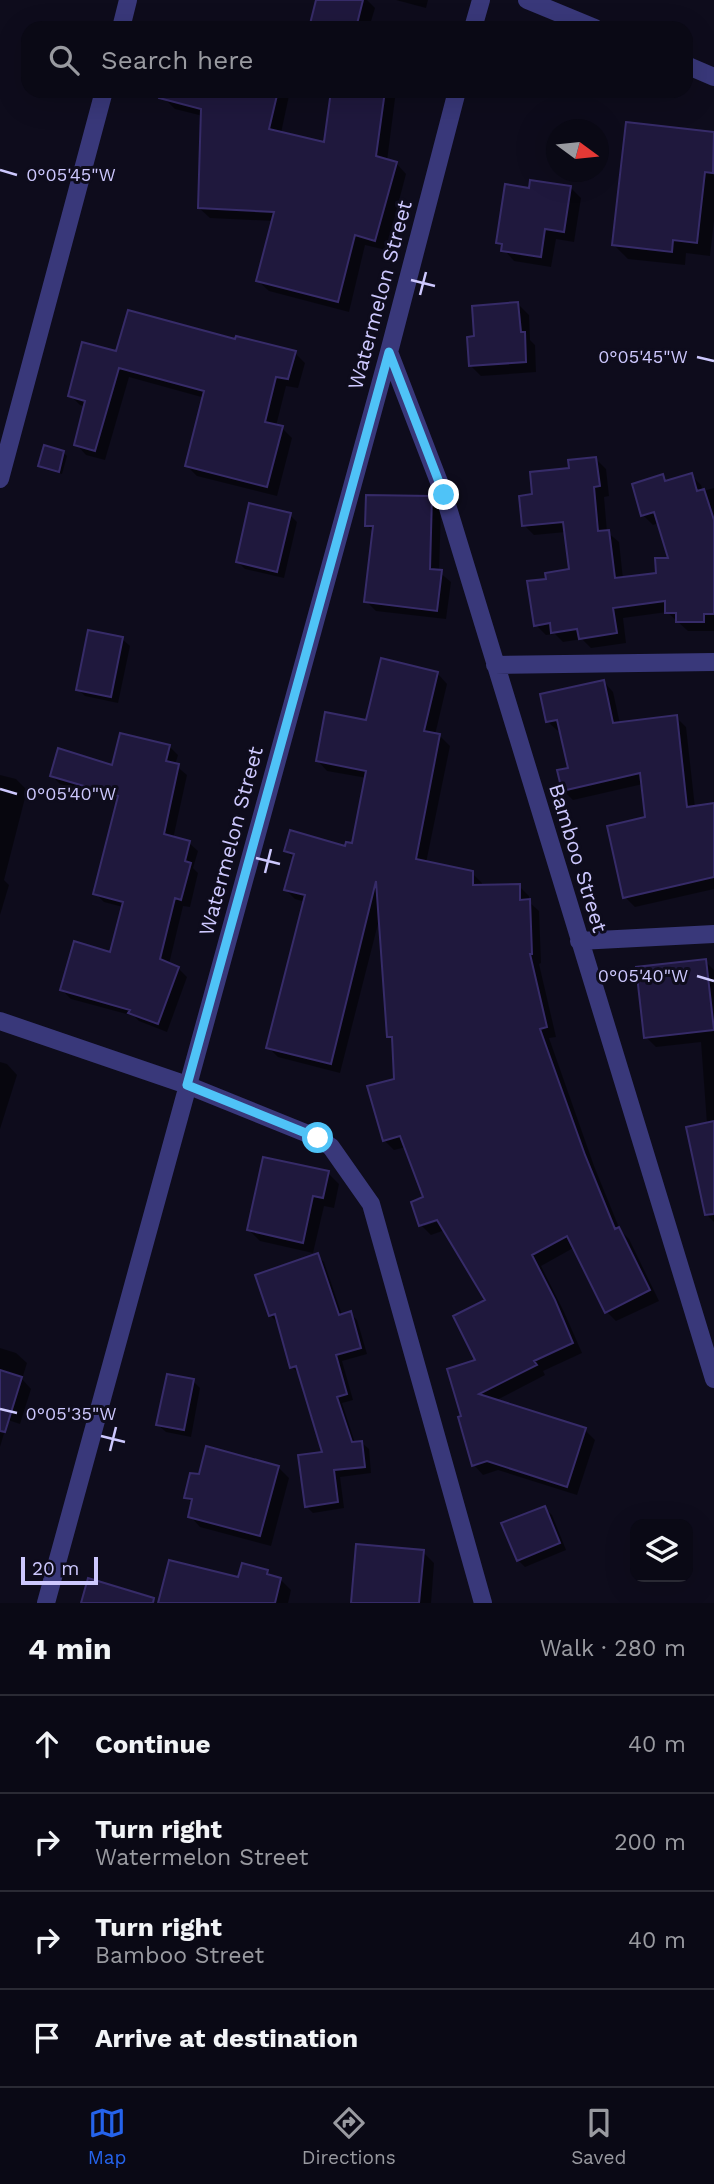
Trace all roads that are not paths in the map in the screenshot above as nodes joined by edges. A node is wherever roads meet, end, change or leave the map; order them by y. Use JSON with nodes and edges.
{"nodes":[{"id":1,"x":128,"y":0,"type":"edge"},
{"id":2,"x":481,"y":0,"type":"edge"},
{"id":3,"x":527,"y":0,"type":"edge"},
{"id":4,"x":123,"y":21,"type":"edge"},
{"id":5,"x":475,"y":21,"type":"edge"},
{"id":6,"x":578,"y":21,"type":"edge"},
{"id":7,"x":693,"y":68,"type":"edge"},
{"id":8,"x":714,"y":77,"type":"edge"},
{"id":9,"x":102,"y":98,"type":"edge"},
{"id":10,"x":455,"y":98,"type":"edge"},
{"id":11,"x":389,"y":352,"type":"junction"},
{"id":12,"x":0,"y":479,"type":"edge"},
{"id":13,"x":714,"y":662,"type":"edge"},
{"id":14,"x":495,"y":665,"type":"junction"},
{"id":15,"x":714,"y":934,"type":"edge"},
{"id":16,"x":579,"y":941,"type":"junction"},
{"id":17,"x":0,"y":1021,"type":"edge"},
{"id":18,"x":187,"y":1085,"type":"junction"},
{"id":19,"x":714,"y":1379,"type":"edge"},
{"id":20,"x":46,"y":1603,"type":"edge"},
{"id":21,"x":484,"y":1603,"type":"edge"}],
"edges":[{"from":1,"to":4,"type":"street"},
{"from":2,"to":5,"type":"street"},
{"from":3,"to":6,"type":"street"},
{"from":7,"to":8,"type":"street"},
{"from":9,"to":12,"type":"street"},
{"from":10,"to":11,"type":"street","name":"Watermelon Street"},
{"from":11,"to":14,"type":"street","name":"Bamboo Street"},
{"from":11,"to":18,"type":"street","name":"Watermelon Street"},
{"from":13,"to":14,"type":"street"},
{"from":14,"to":16,"type":"street","name":"Bamboo Street"},
{"from":15,"to":16,"type":"street"},
{"from":16,"to":19,"type":"street","name":"Bamboo Street"},
{"from":17,"to":18,"type":"street"},
{"from":18,"to":20,"type":"street","name":"Watermelon Street"},
{"from":18,"to":21,"type":"street"}]}
